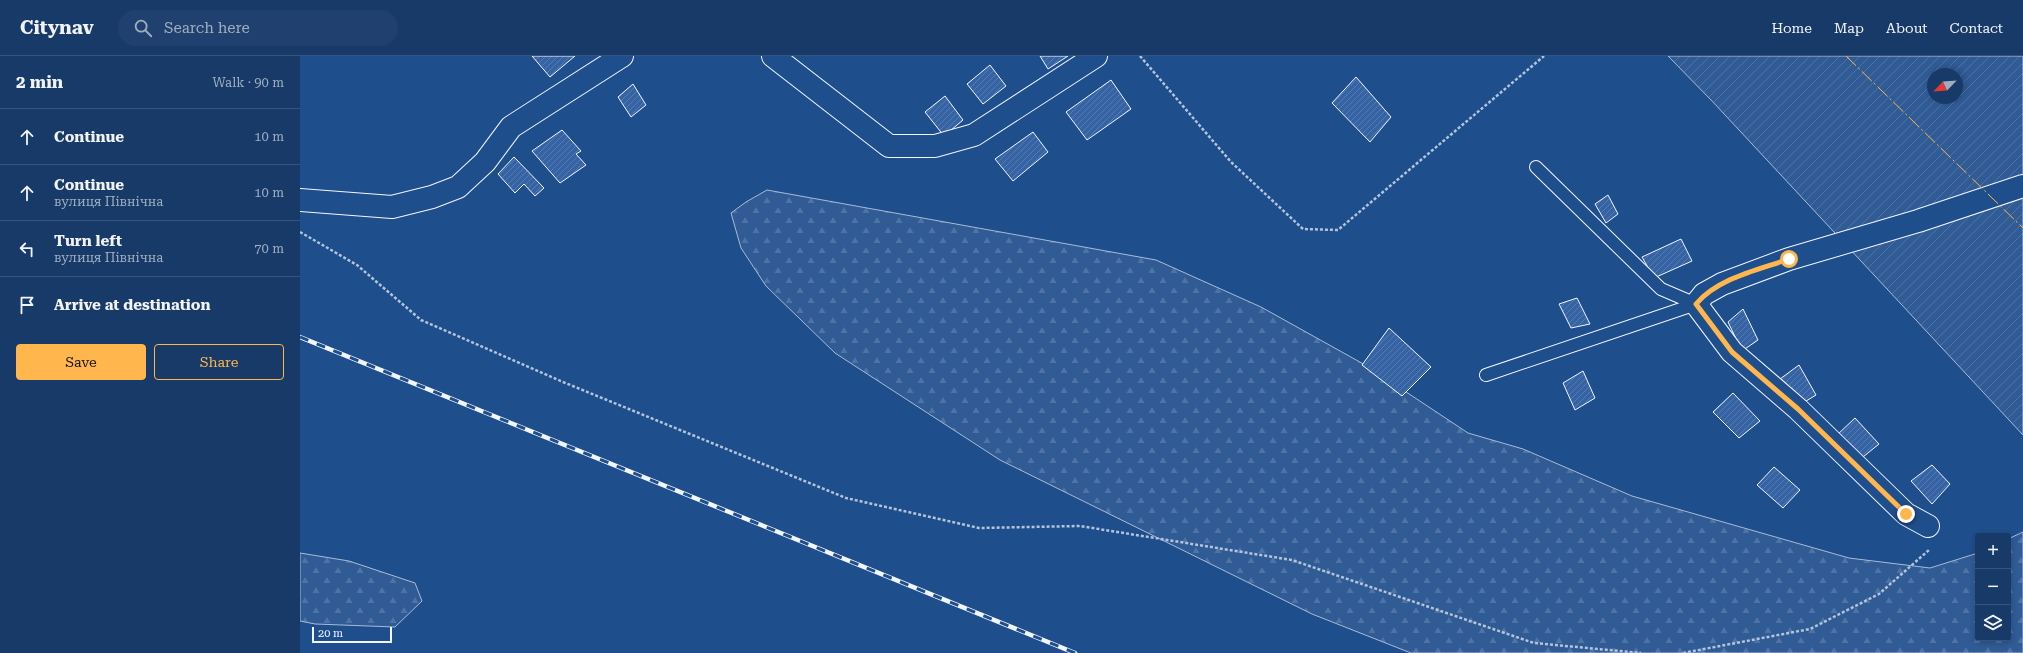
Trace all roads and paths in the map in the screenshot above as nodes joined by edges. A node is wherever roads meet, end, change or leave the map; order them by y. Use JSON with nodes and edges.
{"nodes":[{"id":1,"x":622,"y":56,"type":"edge"},
{"id":2,"x":773,"y":56,"type":"edge"},
{"id":3,"x":1096,"y":56,"type":"edge"},
{"id":4,"x":1140,"y":56,"type":"edge"},
{"id":5,"x":1544,"y":56,"type":"edge"},
{"id":6,"x":1536,"y":167,"type":"dead end"},
{"id":7,"x":2023,"y":186,"type":"edge"},
{"id":8,"x":300,"y":200,"type":"edge"},
{"id":9,"x":300,"y":232,"type":"edge"},
{"id":10,"x":1696,"y":304,"type":"junction"},
{"id":11,"x":1486,"y":375,"type":"dead end"},
{"id":12,"x":1928,"y":526,"type":"joint"},
{"id":13,"x":1641,"y":653,"type":"edge"},
{"id":14,"x":1683,"y":653,"type":"edge"}],
"edges":[{"from":1,"to":8,"type":"street"},
{"from":2,"to":3,"type":"street"},
{"from":4,"to":5,"type":"path"},
{"from":6,"to":10,"type":"lane"},
{"from":7,"to":10,"type":"street"},
{"from":9,"to":13,"type":"path"},
{"from":10,"to":11,"type":"lane"},
{"from":10,"to":12,"type":"street"},
{"from":12,"to":14,"type":"path"}]}
